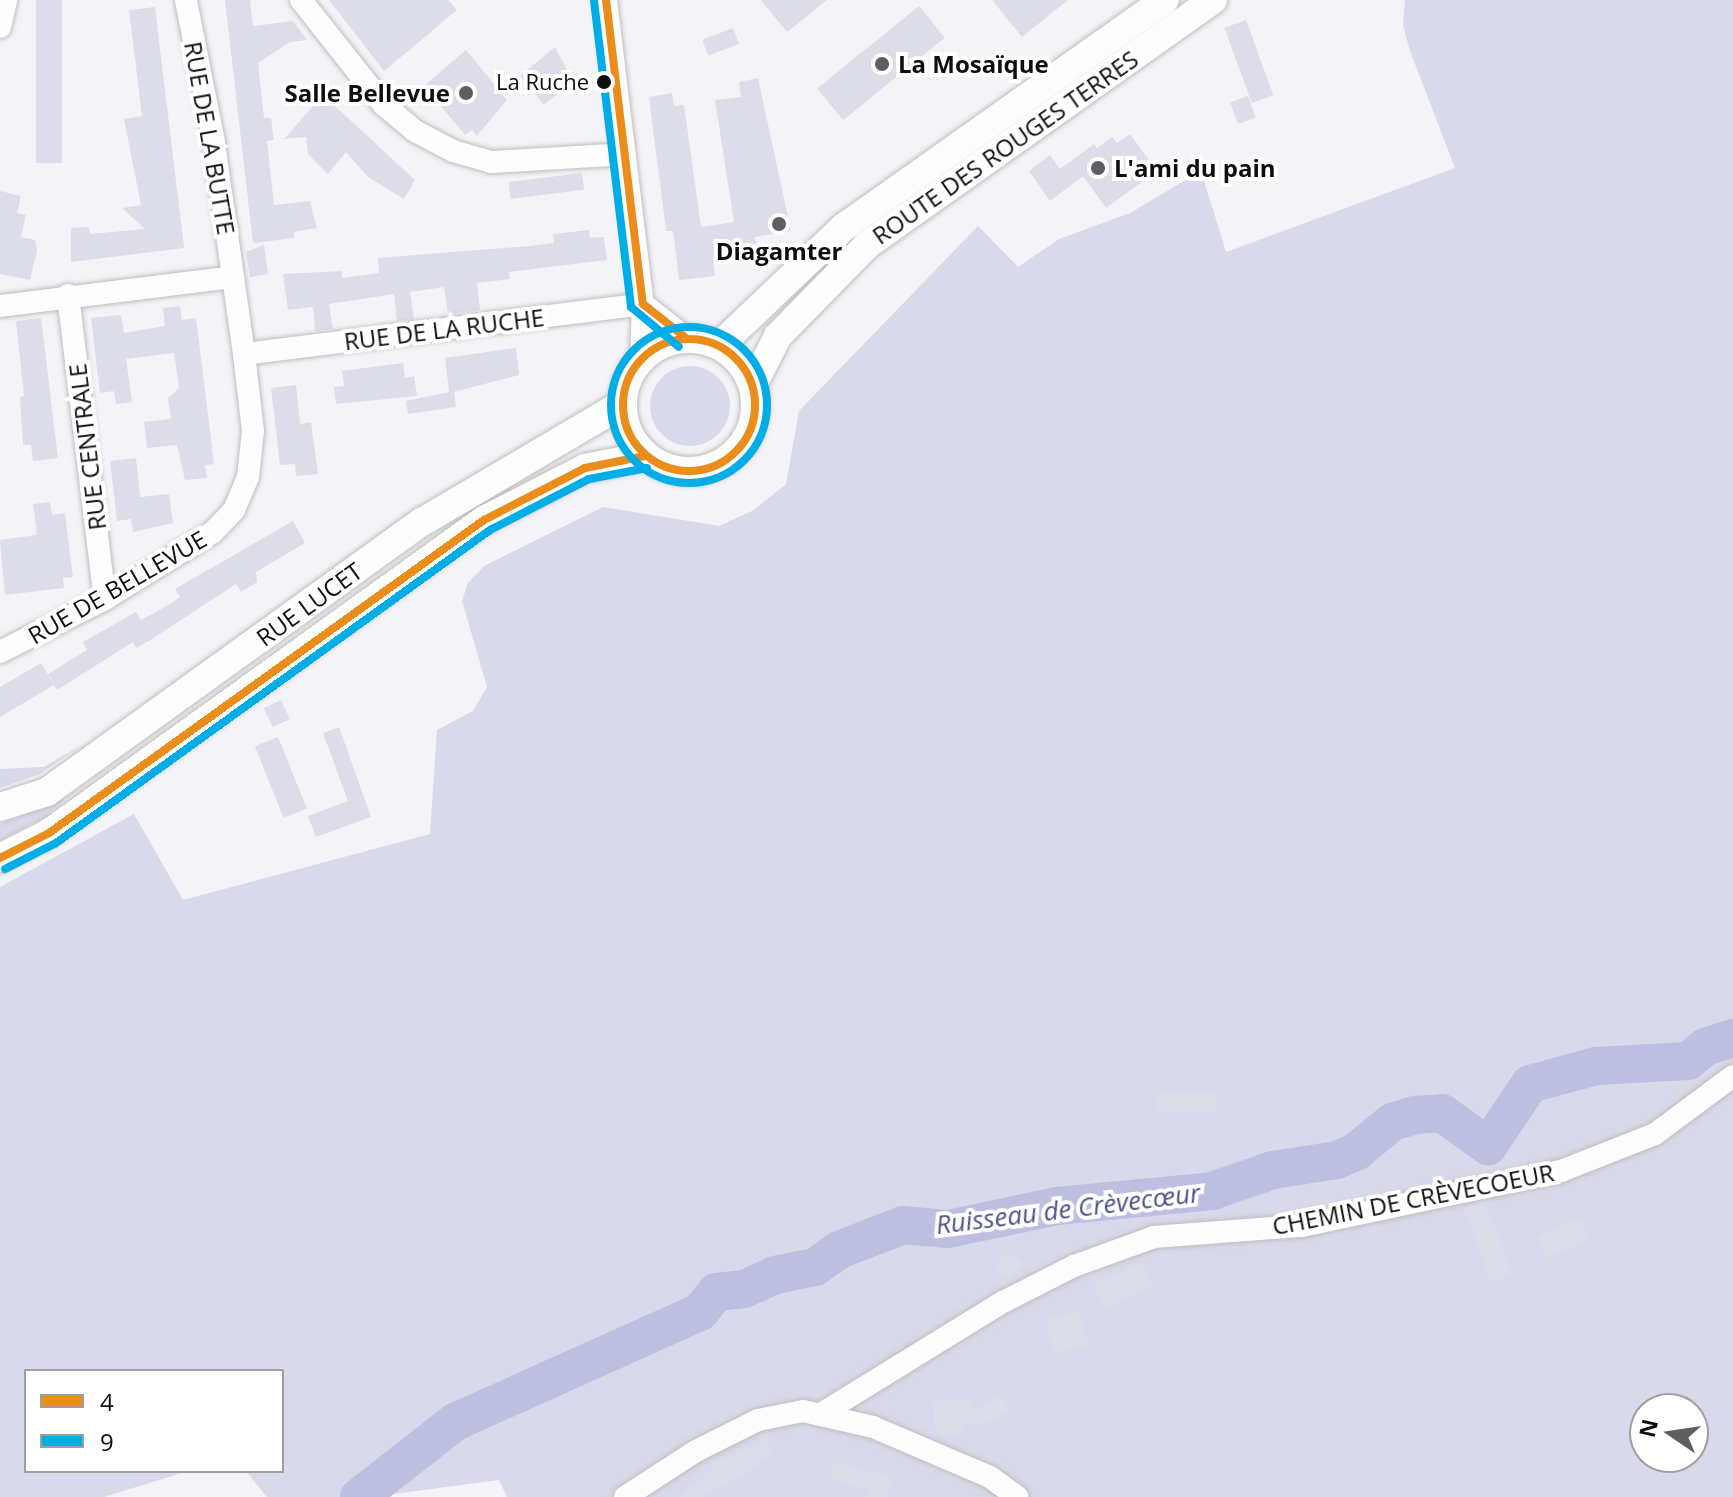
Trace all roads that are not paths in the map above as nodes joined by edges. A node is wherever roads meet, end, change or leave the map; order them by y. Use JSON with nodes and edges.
{"nodes":[{"id":1,"x":6,"y":0,"type":"edge"},
{"id":2,"x":186,"y":0,"type":"edge"},
{"id":3,"x":301,"y":0,"type":"edge"},
{"id":4,"x":606,"y":0,"type":"edge"},
{"id":5,"x":1165,"y":0,"type":"edge"},
{"id":6,"x":1213,"y":0,"type":"edge"},
{"id":7,"x":0,"y":27,"type":"edge"},
{"id":8,"x":625,"y":154,"type":"junction"},
{"id":9,"x":233,"y":277,"type":"junction"},
{"id":10,"x":68,"y":295,"type":"junction"},
{"id":11,"x":643,"y":304,"type":"junction"},
{"id":12,"x":0,"y":306,"type":"edge"},
{"id":13,"x":686,"y":338,"type":"junction"},
{"id":14,"x":720,"y":345,"type":"junction"},
{"id":15,"x":244,"y":354,"type":"junction"},
{"id":16,"x":641,"y":358,"type":"junction"},
{"id":17,"x":753,"y":385,"type":"junction"},
{"id":18,"x":622,"y":404,"type":"junction"},
{"id":19,"x":645,"y":456,"type":"junction"},
{"id":20,"x":105,"y":599,"type":"junction"},
{"id":21,"x":0,"y":652,"type":"edge"},
{"id":22,"x":0,"y":807,"type":"edge"},
{"id":23,"x":0,"y":858,"type":"edge"},
{"id":24,"x":1733,"y":1076,"type":"edge"},
{"id":25,"x":824,"y":1412,"type":"junction"},
{"id":26,"x":1017,"y":1496,"type":"edge"},
{"id":27,"x":625,"y":1497,"type":"edge"}],
"edges":[{"from":1,"to":7,"type":"street"},
{"from":2,"to":9,"type":"street","name":"RUE DE LA BUTTE"},
{"from":3,"to":8,"type":"street"},
{"from":4,"to":8,"type":"street"},
{"from":5,"to":14,"type":"main road","name":"ROUTE DES ROUGES TERRES"},
{"from":6,"to":17,"type":"main road","name":"ROUTE DES ROUGES TERRES"},
{"from":8,"to":11,"type":"street"},
{"from":9,"to":10,"type":"street"},
{"from":9,"to":15,"type":"street","name":"RUE DE BELLEVUE"},
{"from":10,"to":12,"type":"street"},
{"from":10,"to":20,"type":"street","name":"RUE CENTRALE"},
{"from":11,"to":13,"type":"street"},
{"from":11,"to":15,"type":"street","name":"RUE DE LA RUCHE"},
{"from":11,"to":16,"type":"street"},
{"from":13,"to":14,"type":"main road"},
{"from":13,"to":16,"type":"main road"},
{"from":14,"to":17,"type":"main road"},
{"from":15,"to":20,"type":"street","name":"RUE DE BELLEVUE"},
{"from":16,"to":18,"type":"main road"},
{"from":17,"to":19,"type":"main road"},
{"from":18,"to":19,"type":"main road"},
{"from":18,"to":22,"type":"main road","name":"RUE LUCET"},
{"from":19,"to":23,"type":"main road","name":"RUE LUCET"},
{"from":20,"to":21,"type":"street","name":"RUE DE BELLEVUE"},
{"from":24,"to":25,"type":"street","name":"CHEMIN DE CRÈVECOEUR"},
{"from":25,"to":26,"type":"street"},
{"from":25,"to":27,"type":"street"}]}
